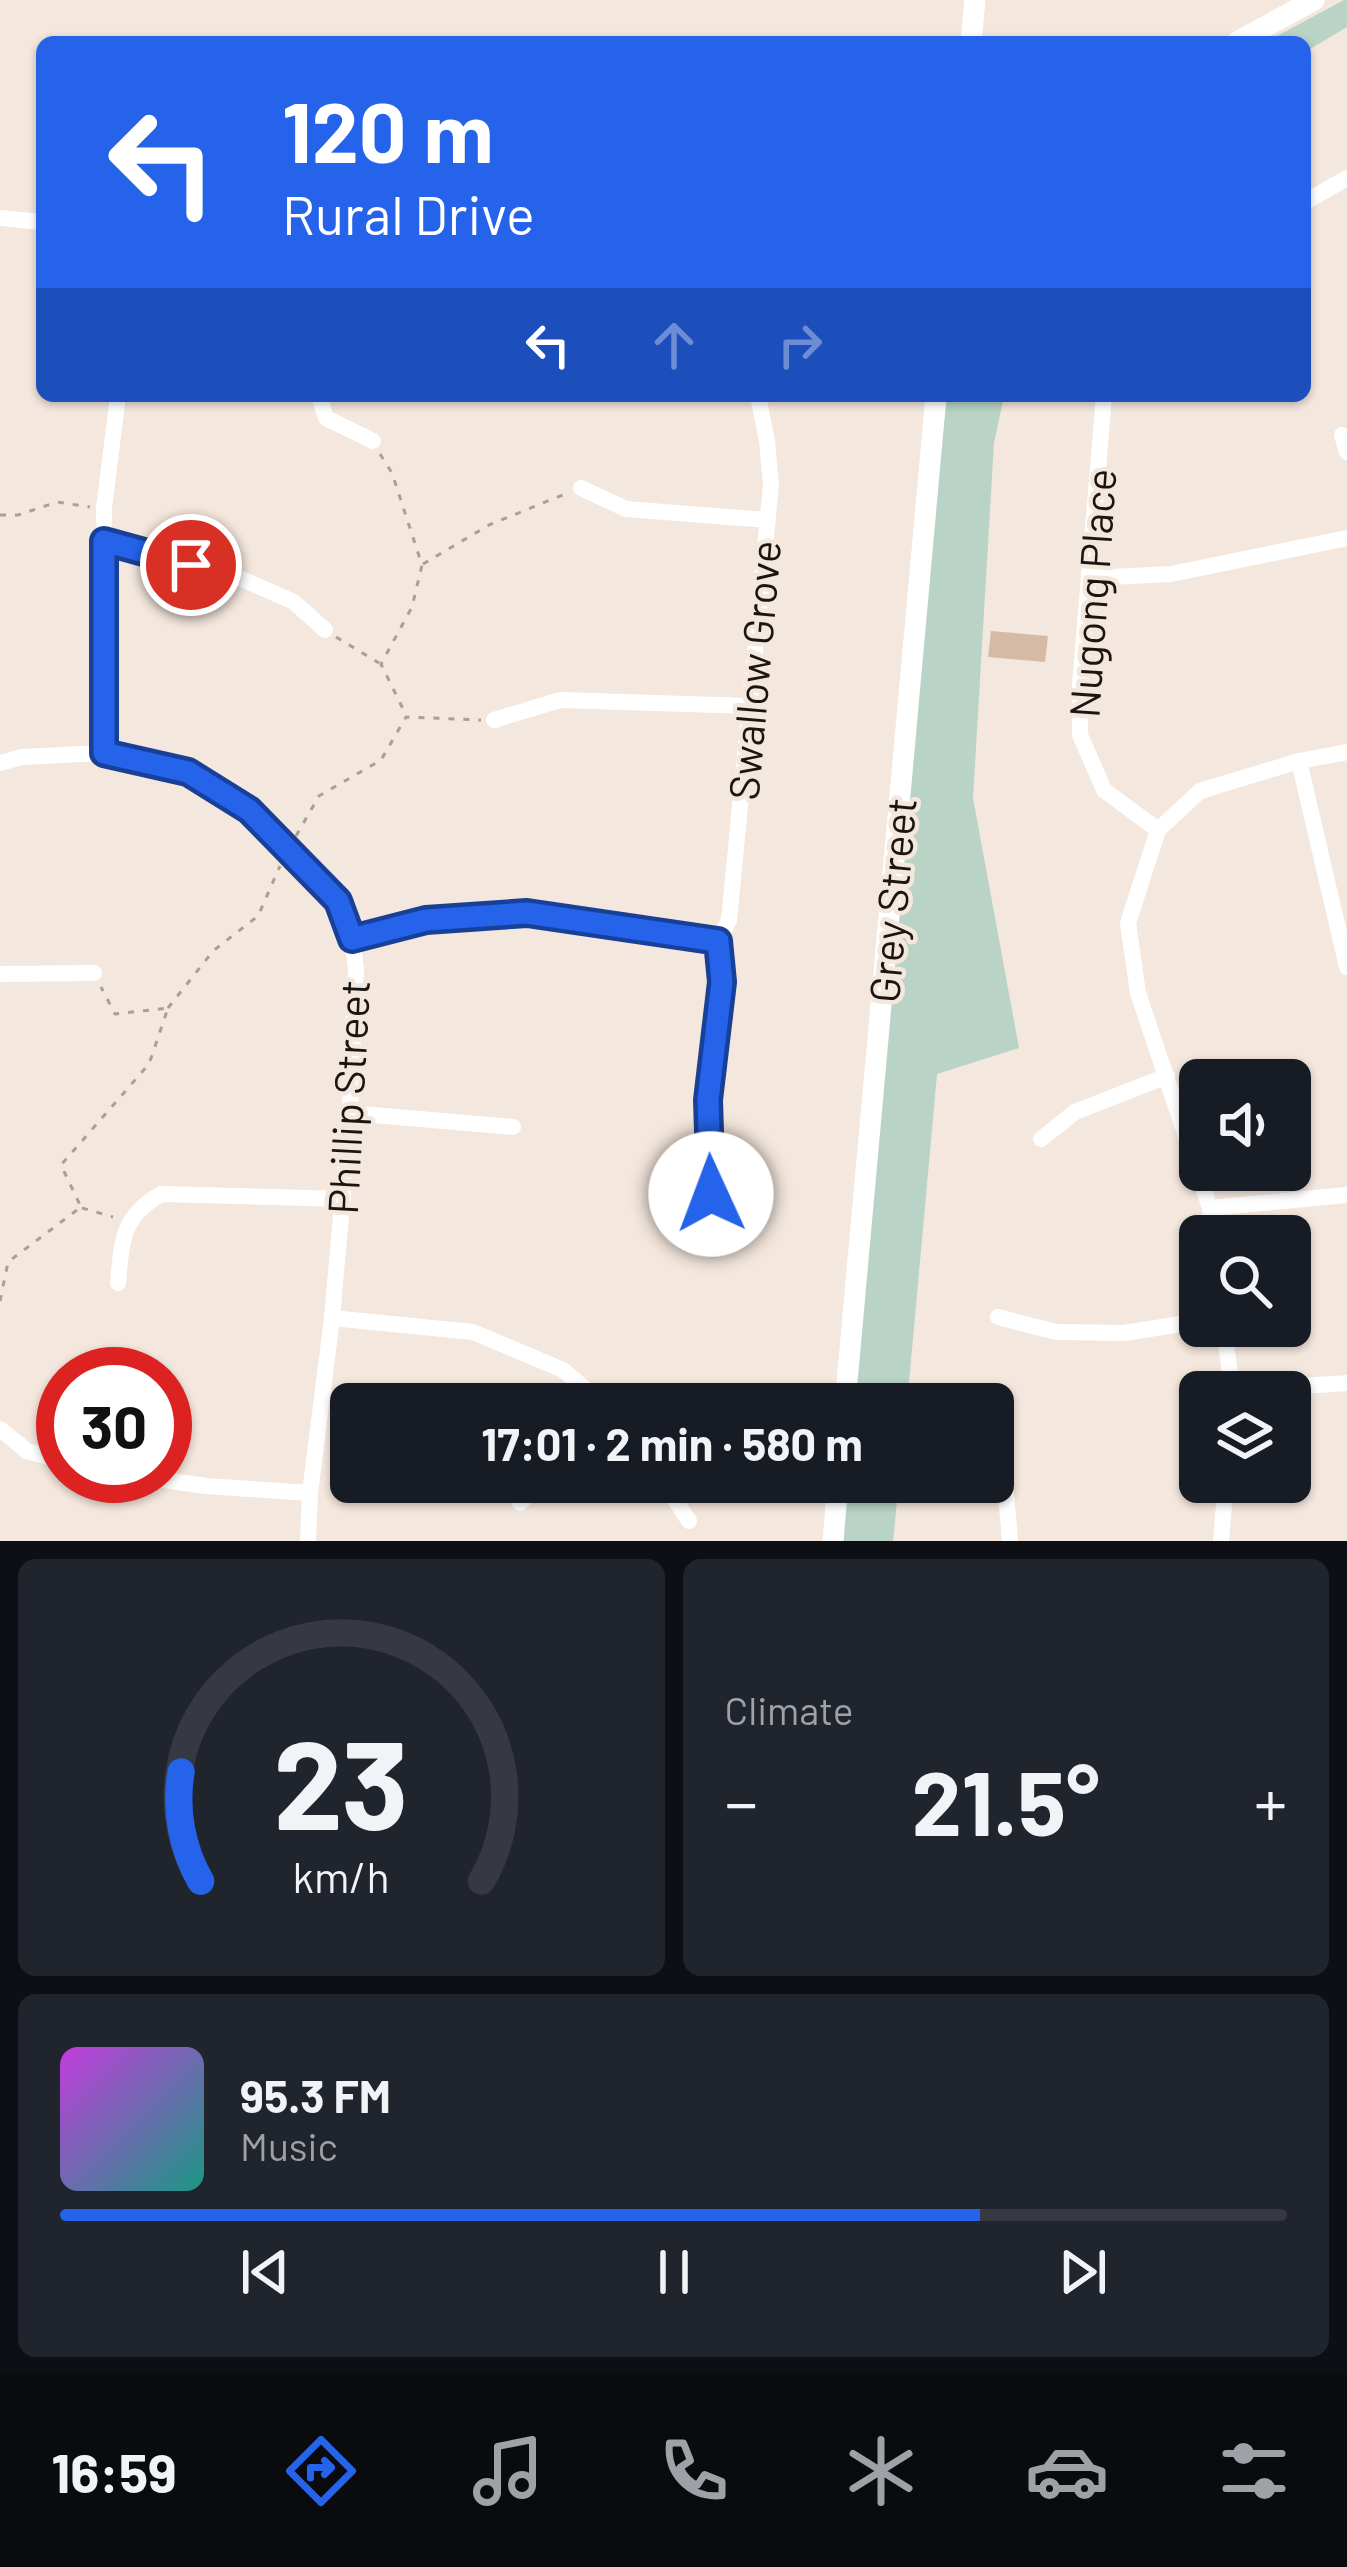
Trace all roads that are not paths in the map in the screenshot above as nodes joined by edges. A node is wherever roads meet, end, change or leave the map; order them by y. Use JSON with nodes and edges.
{"nodes":[{"id":1,"x":975,"y":0,"type":"edge"},
{"id":2,"x":1314,"y":0,"type":"edge"},
{"id":3,"x":972,"y":36,"type":"edge"},
{"id":4,"x":1248,"y":36,"type":"edge"},
{"id":5,"x":1347,"y":178,"type":"edge"},
{"id":6,"x":1311,"y":199,"type":"edge"},
{"id":7,"x":0,"y":218,"type":"edge"},
{"id":8,"x":36,"y":221,"type":"edge"},
{"id":9,"x":117,"y":402,"type":"edge"},
{"id":10,"x":321,"y":402,"type":"edge"},
{"id":11,"x":762,"y":402,"type":"edge"},
{"id":12,"x":936,"y":402,"type":"edge"},
{"id":13,"x":1104,"y":402,"type":"edge"},
{"id":14,"x":373,"y":441,"type":"road end"},
{"id":15,"x":581,"y":488,"type":"road end"},
{"id":16,"x":766,"y":520,"type":"junction"},
{"id":17,"x":1347,"y":538,"type":"edge"},
{"id":18,"x":104,"y":541,"type":"junction"},
{"id":19,"x":1090,"y":578,"type":"junction"},
{"id":20,"x":326,"y":630,"type":"road end"},
{"id":21,"x":751,"y":706,"type":"junction"},
{"id":22,"x":494,"y":720,"type":"road end"},
{"id":23,"x":1347,"y":752,"type":"edge"},
{"id":24,"x":104,"y":753,"type":"junction"},
{"id":25,"x":1299,"y":761,"type":"junction"},
{"id":26,"x":0,"y":764,"type":"edge"},
{"id":27,"x":1158,"y":830,"type":"junction"},
{"id":28,"x":352,"y":939,"type":"junction"},
{"id":29,"x":718,"y":941,"type":"junction"},
{"id":30,"x":1347,"y":967,"type":"edge"},
{"id":31,"x":0,"y":974,"type":"edge"},
{"id":32,"x":94,"y":974,"type":"road end"},
{"id":33,"x":1167,"y":1076,"type":"junction"},
{"id":34,"x":350,"y":1113,"type":"junction"},
{"id":35,"x":513,"y":1127,"type":"dead end"},
{"id":36,"x":1041,"y":1139,"type":"dead end"},
{"id":37,"x":1347,"y":1195,"type":"edge"},
{"id":38,"x":343,"y":1199,"type":"junction"},
{"id":39,"x":1210,"y":1208,"type":"junction"},
{"id":40,"x":1211,"y":1215,"type":"edge"},
{"id":41,"x":712,"y":1240,"type":"dead end"},
{"id":42,"x":118,"y":1283,"type":"dead end"},
{"id":43,"x":998,"y":1317,"type":"dead end"},
{"id":44,"x":332,"y":1318,"type":"junction"},
{"id":45,"x":1179,"y":1324,"type":"edge"},
{"id":46,"x":578,"y":1383,"type":"edge"},
{"id":47,"x":847,"y":1383,"type":"edge"},
{"id":48,"x":1347,"y":1383,"type":"edge"},
{"id":49,"x":1311,"y":1386,"type":"edge"},
{"id":50,"x":0,"y":1429,"type":"edge"},
{"id":51,"x":36,"y":1454,"type":"edge"},
{"id":52,"x":192,"y":1484,"type":"edge"},
{"id":53,"x":310,"y":1492,"type":"junction"},
{"id":54,"x":677,"y":1503,"type":"edge"},
{"id":55,"x":836,"y":1503,"type":"edge"},
{"id":56,"x":1007,"y":1503,"type":"edge"},
{"id":57,"x":1224,"y":1503,"type":"edge"},
{"id":58,"x":689,"y":1521,"type":"dead end"},
{"id":59,"x":308,"y":1541,"type":"edge"},
{"id":60,"x":832,"y":1541,"type":"edge"},
{"id":61,"x":1010,"y":1541,"type":"edge"},
{"id":62,"x":1221,"y":1541,"type":"edge"}],
"edges":[{"from":1,"to":3,"type":"main road"},
{"from":2,"to":4,"type":"main road"},
{"from":5,"to":6,"type":"street"},
{"from":7,"to":8,"type":"street"},
{"from":9,"to":18,"type":"street"},
{"from":10,"to":14,"type":"street"},
{"from":11,"to":16,"type":"street","name":"Swallow Grove"},
{"from":12,"to":47,"type":"main road","name":"Grey Street"},
{"from":13,"to":19,"type":"street","name":"Nugong Place"},
{"from":15,"to":16,"type":"street"},
{"from":16,"to":21,"type":"street","name":"Swallow Grove"},
{"from":17,"to":19,"type":"street"},
{"from":18,"to":20,"type":"street"},
{"from":18,"to":24,"type":"street"},
{"from":19,"to":27,"type":"street","name":"Nugong Place"},
{"from":21,"to":22,"type":"street"},
{"from":21,"to":29,"type":"street","name":"Swallow Grove"},
{"from":23,"to":25,"type":"street"},
{"from":24,"to":26,"type":"street","name":"Phillip Street"},
{"from":24,"to":28,"type":"street","name":"Phillip Street"},
{"from":25,"to":27,"type":"street"},
{"from":25,"to":30,"type":"street"},
{"from":27,"to":33,"type":"street"},
{"from":28,"to":29,"type":"street"},
{"from":28,"to":34,"type":"street","name":"Phillip Street"},
{"from":29,"to":41,"type":"street","name":"Swallow Grove"},
{"from":31,"to":32,"type":"street"},
{"from":33,"to":36,"type":"street"},
{"from":33,"to":39,"type":"street"},
{"from":34,"to":35,"type":"street"},
{"from":34,"to":38,"type":"street","name":"Phillip Street"},
{"from":37,"to":39,"type":"street"},
{"from":38,"to":42,"type":"street"},
{"from":38,"to":44,"type":"street","name":"Phillip Street"},
{"from":39,"to":40,"type":"street"},
{"from":43,"to":45,"type":"street"},
{"from":44,"to":46,"type":"street"},
{"from":44,"to":53,"type":"street","name":"Phillip Street"},
{"from":48,"to":49,"type":"street"},
{"from":50,"to":51,"type":"street"},
{"from":52,"to":53,"type":"street"},
{"from":53,"to":59,"type":"street","name":"Phillip Street"},
{"from":54,"to":58,"type":"street"},
{"from":55,"to":60,"type":"main road"},
{"from":56,"to":61,"type":"street"},
{"from":57,"to":62,"type":"street"}]}
